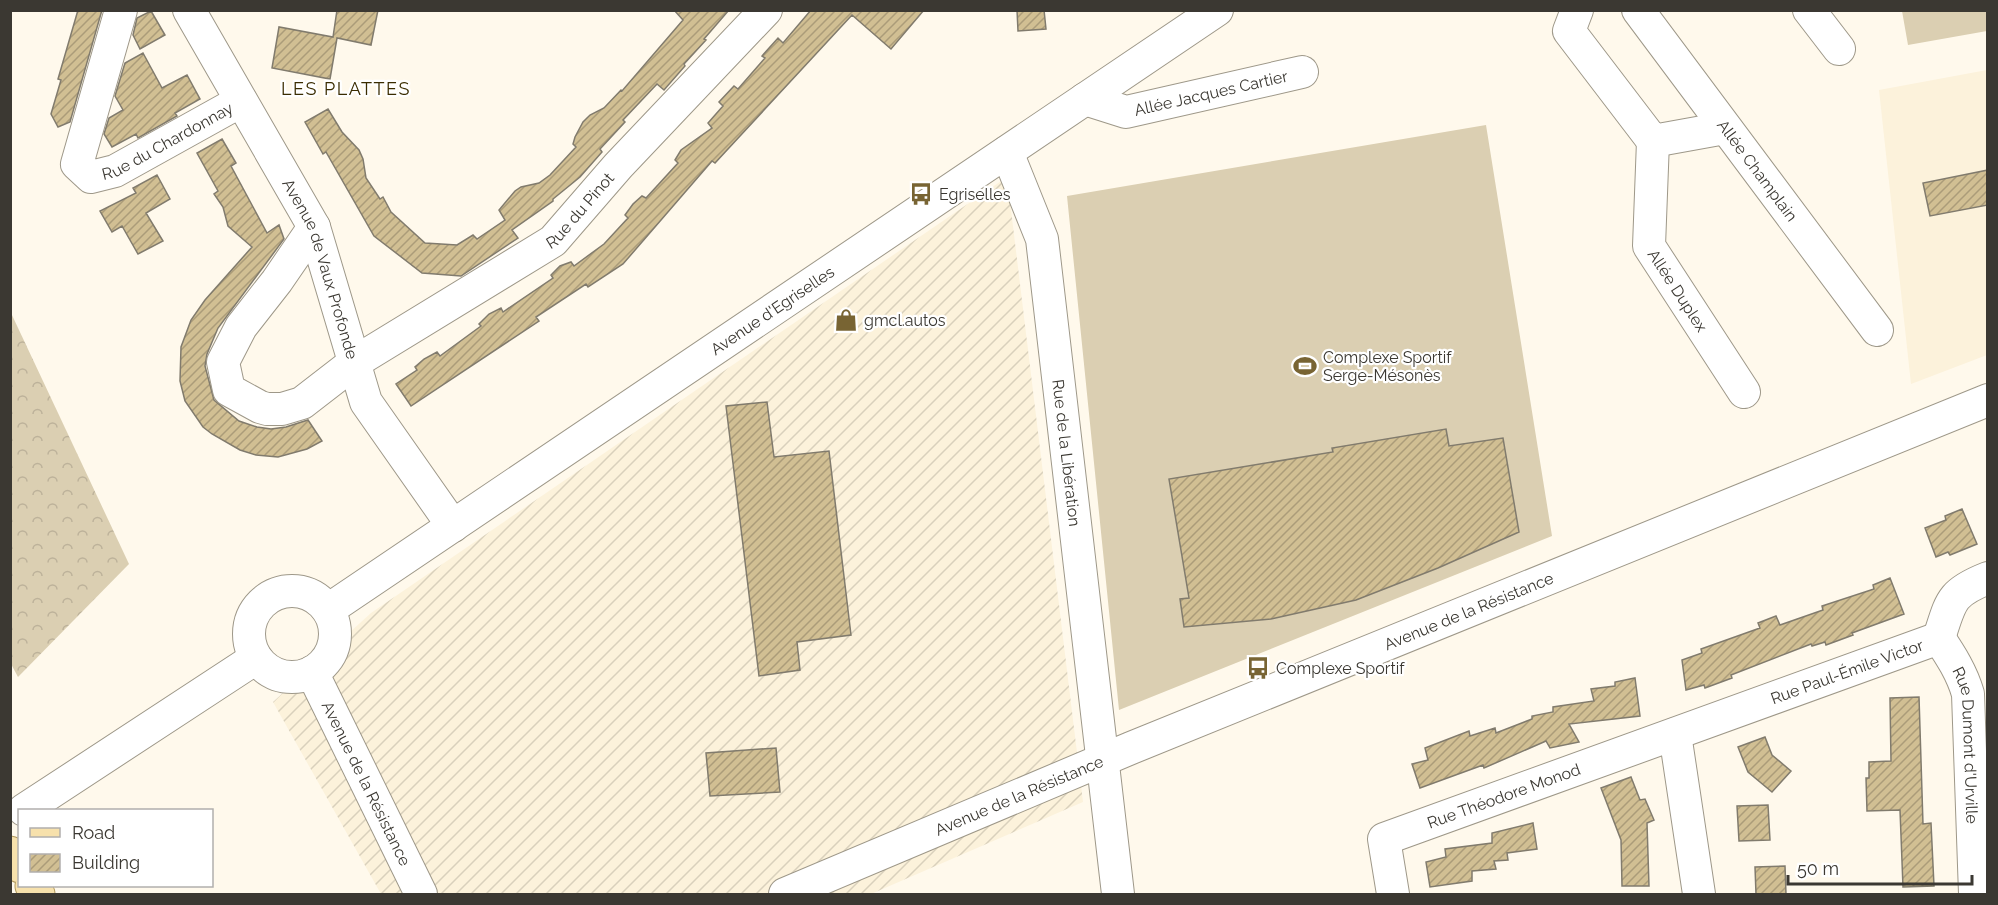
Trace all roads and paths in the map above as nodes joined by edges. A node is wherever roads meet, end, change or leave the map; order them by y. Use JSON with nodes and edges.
{"nodes":[{"id":1,"x":121,"y":10,"type":"edge"},
{"id":2,"x":189,"y":10,"type":"edge"},
{"id":3,"x":766,"y":10,"type":"edge"},
{"id":4,"x":1217,"y":10,"type":"edge"},
{"id":5,"x":1577,"y":10,"type":"edge"},
{"id":6,"x":1638,"y":10,"type":"edge"},
{"id":7,"x":1809,"y":10,"type":"edge"},
{"id":8,"x":1839,"y":49,"type":"dead end"},
{"id":9,"x":1302,"y":72,"type":"dead end"},
{"id":10,"x":1085,"y":99,"type":"junction"},
{"id":11,"x":241,"y":101,"type":"junction"},
{"id":12,"x":1725,"y":128,"type":"junction"},
{"id":13,"x":1653,"y":141,"type":"junction"},
{"id":14,"x":1007,"y":152,"type":"junction"},
{"id":15,"x":314,"y":227,"type":"junction"},
{"id":16,"x":1877,"y":330,"type":"dead end"},
{"id":17,"x":355,"y":362,"type":"junction"},
{"id":18,"x":1744,"y":392,"type":"dead end"},
{"id":19,"x":1988,"y":400,"type":"edge"},
{"id":20,"x":453,"y":526,"type":"junction"},
{"id":21,"x":1988,"y":578,"type":"edge"},
{"id":22,"x":328,"y":610,"type":"junction"},
{"id":23,"x":1939,"y":638,"type":"junction"},
{"id":24,"x":256,"y":658,"type":"junction"},
{"id":25,"x":312,"y":672,"type":"junction"},
{"id":26,"x":1675,"y":734,"type":"junction"},
{"id":27,"x":1102,"y":760,"type":"junction"},
{"id":28,"x":26,"y":809,"type":"edge"},
{"id":29,"x":421,"y":894,"type":"edge"},
{"id":30,"x":785,"y":894,"type":"edge"},
{"id":31,"x":1118,"y":894,"type":"edge"},
{"id":32,"x":1393,"y":894,"type":"edge"},
{"id":33,"x":1699,"y":894,"type":"edge"},
{"id":34,"x":1975,"y":894,"type":"edge"}],
"edges":[{"from":1,"to":11,"type":"street","name":"Rue du Chardonnay"},
{"from":2,"to":11,"type":"street","name":"Avenue de Vaux Profonde"},
{"from":3,"to":17,"type":"street","name":"Rue du Pinot"},
{"from":4,"to":10,"type":"street","name":"Avenue d'Egriselles"},
{"from":5,"to":13,"type":"street"},
{"from":6,"to":12,"type":"street","name":"Allée Champlain"},
{"from":7,"to":8,"type":"street"},
{"from":9,"to":10,"type":"street","name":"Allée Jacques Cartier"},
{"from":10,"to":14,"type":"street","name":"Avenue d'Egriselles"},
{"from":11,"to":15,"type":"street","name":"Avenue de Vaux Profonde"},
{"from":12,"to":13,"type":"street"},
{"from":12,"to":16,"type":"street","name":"Allée Champlain"},
{"from":13,"to":18,"type":"street","name":"Allée Duplex"},
{"from":14,"to":20,"type":"street","name":"Avenue d'Egriselles"},
{"from":14,"to":27,"type":"street","name":"Rue de la Libération"},
{"from":15,"to":17,"type":"street","name":"Avenue de Vaux Profonde"},
{"from":15,"to":17,"type":"street","name":"Rue du Pinot"},
{"from":17,"to":20,"type":"street","name":"Avenue de Vaux Profonde"},
{"from":19,"to":27,"type":"street","name":"Avenue de la Résistance"},
{"from":20,"to":22,"type":"street","name":"Avenue d'Egriselles"},
{"from":21,"to":23,"type":"street","name":"Rue Paul-Émile Victor"},
{"from":22,"to":24,"type":"street"},
{"from":22,"to":25,"type":"street"},
{"from":23,"to":26,"type":"street","name":"Rue Paul-Émile Victor"},
{"from":23,"to":34,"type":"street","name":"Rue Dumont d'Urville"},
{"from":24,"to":25,"type":"street"},
{"from":24,"to":28,"type":"street"},
{"from":25,"to":29,"type":"street","name":"Avenue de la Résistance"},
{"from":26,"to":32,"type":"street","name":"Rue Théodore Monod"},
{"from":26,"to":33,"type":"street"},
{"from":27,"to":30,"type":"street","name":"Avenue de la Résistance"},
{"from":27,"to":31,"type":"street","name":"Rue de la Libération"}]}
